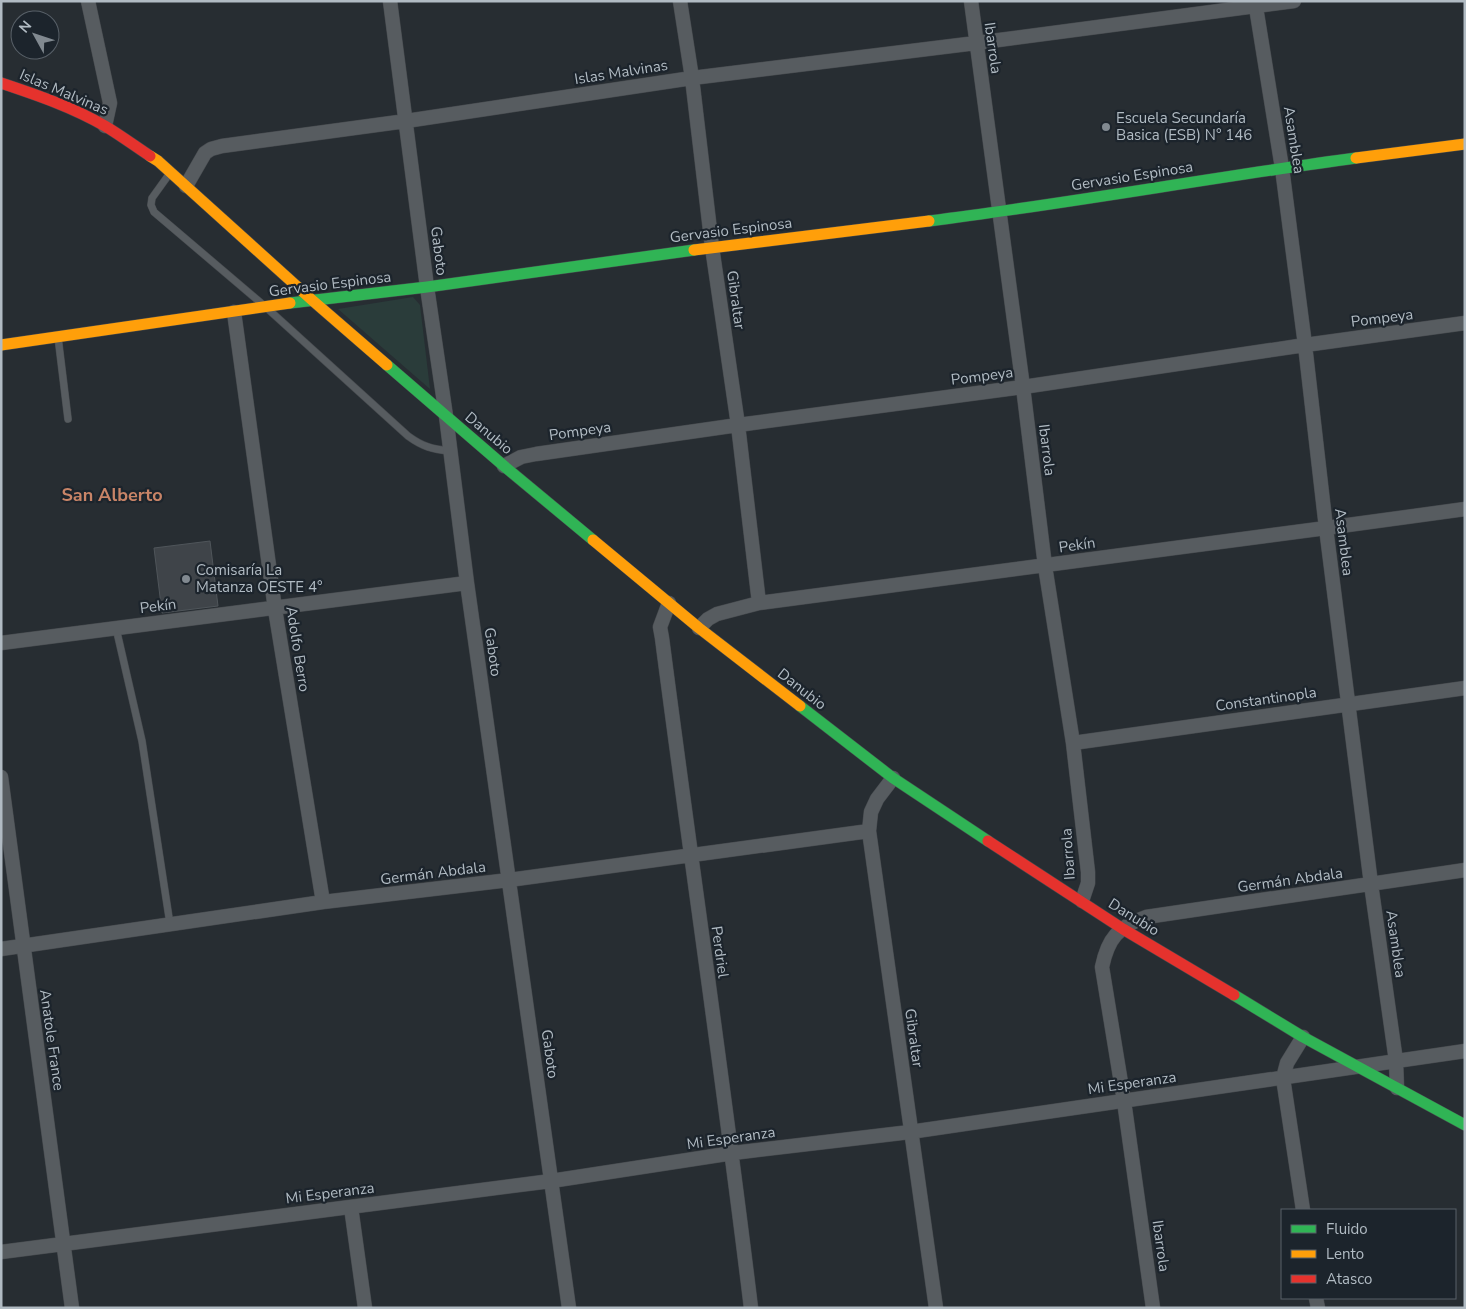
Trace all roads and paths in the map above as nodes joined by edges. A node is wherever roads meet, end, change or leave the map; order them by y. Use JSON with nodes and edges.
{"nodes":[{"id":1,"x":88,"y":1,"type":"edge"},
{"id":2,"x":390,"y":1,"type":"edge"},
{"id":3,"x":680,"y":1,"type":"edge"},
{"id":4,"x":971,"y":1,"type":"edge"},
{"id":5,"x":1294,"y":1,"type":"edge"},
{"id":6,"x":1255,"y":4,"type":"edge"},
{"id":7,"x":976,"y":43,"type":"junction"},
{"id":8,"x":692,"y":78,"type":"junction"},
{"id":9,"x":1,"y":83,"type":"edge"},
{"id":10,"x":406,"y":121,"type":"junction"},
{"id":11,"x":105,"y":126,"type":"junction"},
{"id":12,"x":1465,"y":144,"type":"edge"},
{"id":13,"x":1282,"y":168,"type":"junction"},
{"id":14,"x":170,"y":172,"type":"junction"},
{"id":15,"x":186,"y":186,"type":"junction"},
{"id":16,"x":999,"y":212,"type":"junction"},
{"id":17,"x":712,"y":247,"type":"junction"},
{"id":18,"x":427,"y":286,"type":"junction"},
{"id":19,"x":312,"y":300,"type":"junction"},
{"id":20,"x":266,"y":307,"type":"junction"},
{"id":21,"x":234,"y":312,"type":"junction"},
{"id":22,"x":1465,"y":324,"type":"edge"},
{"id":23,"x":58,"y":337,"type":"junction"},
{"id":24,"x":1305,"y":344,"type":"junction"},
{"id":25,"x":1,"y":345,"type":"edge"},
{"id":26,"x":1023,"y":387,"type":"junction"},
{"id":27,"x":446,"y":416,"type":"junction"},
{"id":28,"x":68,"y":419,"type":"dead end"},
{"id":29,"x":738,"y":425,"type":"junction"},
{"id":30,"x":450,"y":451,"type":"junction"},
{"id":31,"x":504,"y":466,"type":"junction"},
{"id":32,"x":1465,"y":509,"type":"edge"},
{"id":33,"x":1326,"y":528,"type":"junction"},
{"id":34,"x":1045,"y":566,"type":"junction"},
{"id":35,"x":467,"y":583,"type":"junction"},
{"id":36,"x":669,"y":603,"type":"junction"},
{"id":37,"x":759,"y":603,"type":"junction"},
{"id":38,"x":275,"y":608,"type":"junction"},
{"id":39,"x":116,"y":628,"type":"junction"},
{"id":40,"x":699,"y":628,"type":"junction"},
{"id":41,"x":1,"y":643,"type":"edge"},
{"id":42,"x":1465,"y":688,"type":"edge"},
{"id":43,"x":1348,"y":703,"type":"junction"},
{"id":44,"x":1073,"y":743,"type":"junction"},
{"id":45,"x":1,"y":776,"type":"edge"},
{"id":46,"x":893,"y":778,"type":"junction"},
{"id":47,"x":868,"y":831,"type":"junction"},
{"id":48,"x":690,"y":855,"type":"junction"},
{"id":49,"x":1465,"y":870,"type":"edge"},
{"id":50,"x":509,"y":880,"type":"junction"},
{"id":51,"x":1371,"y":884,"type":"junction"},
{"id":52,"x":1082,"y":901,"type":"junction"},
{"id":53,"x":323,"y":902,"type":"junction"},
{"id":54,"x":170,"y":924,"type":"junction"},
{"id":55,"x":1123,"y":929,"type":"junction"},
{"id":56,"x":24,"y":947,"type":"junction"},
{"id":57,"x":1,"y":950,"type":"edge"},
{"id":58,"x":1303,"y":1037,"type":"junction"},
{"id":59,"x":1465,"y":1051,"type":"edge"},
{"id":60,"x":1396,"y":1061,"type":"junction"},
{"id":61,"x":1358,"y":1067,"type":"junction"},
{"id":62,"x":1283,"y":1078,"type":"junction"},
{"id":63,"x":1397,"y":1088,"type":"junction"},
{"id":64,"x":1124,"y":1101,"type":"junction"},
{"id":65,"x":1465,"y":1125,"type":"edge"},
{"id":66,"x":910,"y":1132,"type":"junction"},
{"id":67,"x":732,"y":1153,"type":"junction"},
{"id":68,"x":551,"y":1181,"type":"junction"},
{"id":69,"x":351,"y":1207,"type":"junction"},
{"id":70,"x":1303,"y":1209,"type":"edge"},
{"id":71,"x":63,"y":1244,"type":"junction"},
{"id":72,"x":1,"y":1252,"type":"edge"},
{"id":73,"x":72,"y":1308,"type":"edge"},
{"id":74,"x":365,"y":1308,"type":"edge"},
{"id":75,"x":569,"y":1308,"type":"edge"},
{"id":76,"x":751,"y":1308,"type":"edge"},
{"id":77,"x":936,"y":1308,"type":"edge"},
{"id":78,"x":1153,"y":1308,"type":"edge"}],
"edges":[{"from":1,"to":11,"type":"street"},
{"from":2,"to":10,"type":"street","name":"Gaboto"},
{"from":3,"to":8,"type":"street","name":"Gibraltar"},
{"from":4,"to":7,"type":"street","name":"Ibarrola"},
{"from":5,"to":6,"type":"street","name":"Islas Malvinas"},
{"from":6,"to":7,"type":"street","name":"Islas Malvinas"},
{"from":6,"to":13,"type":"street","name":"Asamblea"},
{"from":7,"to":8,"type":"street","name":"Islas Malvinas"},
{"from":7,"to":16,"type":"street","name":"Ibarrola"},
{"from":8,"to":10,"type":"street","name":"Islas Malvinas"},
{"from":8,"to":17,"type":"street","name":"Gibraltar"},
{"from":9,"to":11,"type":"street","name":"Islas Malvinas"},
{"from":10,"to":15,"type":"street","name":"Islas Malvinas"},
{"from":10,"to":18,"type":"street","name":"Gaboto"},
{"from":11,"to":14,"type":"street","name":"Islas Malvinas"},
{"from":12,"to":13,"type":"street","name":"Gervasio Espinosa"},
{"from":13,"to":16,"type":"street","name":"Gervasio Espinosa"},
{"from":13,"to":24,"type":"street","name":"Asamblea"},
{"from":14,"to":15,"type":"street","name":"Islas Malvinas"},
{"from":14,"to":20,"type":"lane"},
{"from":15,"to":19,"type":"street","name":"Danubio"},
{"from":16,"to":17,"type":"street","name":"Gervasio Espinosa"},
{"from":16,"to":26,"type":"street","name":"Ibarrola"},
{"from":17,"to":18,"type":"street","name":"Gervasio Espinosa"},
{"from":17,"to":29,"type":"street","name":"Gibraltar"},
{"from":18,"to":19,"type":"street","name":"Gervasio Espinosa"},
{"from":18,"to":27,"type":"street","name":"Gaboto"},
{"from":19,"to":20,"type":"street","name":"Gervasio Espinosa"},
{"from":19,"to":27,"type":"street","name":"Danubio"},
{"from":20,"to":21,"type":"street","name":"Gervasio Espinosa"},
{"from":20,"to":30,"type":"lane"},
{"from":21,"to":23,"type":"street","name":"Gervasio Espinosa"},
{"from":21,"to":38,"type":"street","name":"Adolfo Berro"},
{"from":22,"to":24,"type":"street","name":"Pompeya"},
{"from":23,"to":25,"type":"street","name":"Gervasio Espinosa"},
{"from":23,"to":28,"type":"lane"},
{"from":24,"to":26,"type":"street","name":"Pompeya"},
{"from":24,"to":33,"type":"street","name":"Asamblea"},
{"from":26,"to":29,"type":"street","name":"Pompeya"},
{"from":26,"to":34,"type":"street","name":"Ibarrola"},
{"from":27,"to":30,"type":"street","name":"Gaboto"},
{"from":27,"to":31,"type":"street","name":"Danubio"},
{"from":29,"to":31,"type":"street","name":"Pompeya"},
{"from":29,"to":37,"type":"street","name":"Gibraltar"},
{"from":30,"to":35,"type":"street","name":"Gaboto"},
{"from":31,"to":36,"type":"street","name":"Danubio"},
{"from":32,"to":33,"type":"street","name":"Pekín"},
{"from":33,"to":34,"type":"street","name":"Pekín"},
{"from":33,"to":43,"type":"street","name":"Asamblea"},
{"from":34,"to":37,"type":"street","name":"Pekín"},
{"from":34,"to":44,"type":"street","name":"Ibarrola"},
{"from":35,"to":38,"type":"street","name":"Pekín"},
{"from":35,"to":50,"type":"street","name":"Gaboto"},
{"from":36,"to":40,"type":"street","name":"Danubio"},
{"from":36,"to":48,"type":"street","name":"Perdriel"},
{"from":37,"to":40,"type":"street","name":"Pekín"},
{"from":38,"to":39,"type":"street","name":"Pekín"},
{"from":38,"to":53,"type":"street","name":"Adolfo Berro"},
{"from":39,"to":41,"type":"street","name":"Pekín"},
{"from":39,"to":54,"type":"lane"},
{"from":40,"to":46,"type":"street","name":"Danubio"},
{"from":42,"to":43,"type":"street","name":"Constantinopla"},
{"from":43,"to":44,"type":"street","name":"Constantinopla"},
{"from":43,"to":51,"type":"street","name":"Asamblea"},
{"from":44,"to":52,"type":"street","name":"Ibarrola"},
{"from":45,"to":56,"type":"street","name":"Anatole France"},
{"from":46,"to":47,"type":"street","name":"Gibraltar"},
{"from":46,"to":52,"type":"street","name":"Danubio"},
{"from":47,"to":48,"type":"street","name":"Germán Abdala"},
{"from":47,"to":66,"type":"street","name":"Gibraltar"},
{"from":48,"to":50,"type":"street","name":"Germán Abdala"},
{"from":48,"to":67,"type":"street","name":"Perdriel"},
{"from":49,"to":51,"type":"street","name":"Germán Abdala"},
{"from":50,"to":53,"type":"street","name":"Germán Abdala"},
{"from":50,"to":68,"type":"street","name":"Gaboto"},
{"from":51,"to":55,"type":"street","name":"Germán Abdala"},
{"from":51,"to":60,"type":"street","name":"Asamblea"},
{"from":52,"to":55,"type":"street","name":"Danubio"},
{"from":53,"to":54,"type":"street","name":"Germán Abdala"},
{"from":54,"to":56,"type":"street","name":"Germán Abdala"},
{"from":55,"to":58,"type":"street","name":"Danubio"},
{"from":55,"to":64,"type":"street","name":"Ibarrola"},
{"from":56,"to":57,"type":"street","name":"Germán Abdala"},
{"from":56,"to":71,"type":"street","name":"Anatole France"},
{"from":58,"to":61,"type":"street","name":"Danubio"},
{"from":58,"to":62,"type":"street"},
{"from":59,"to":60,"type":"street","name":"Mi Esperanza"},
{"from":60,"to":61,"type":"street","name":"Mi Esperanza"},
{"from":60,"to":63,"type":"street","name":"Asamblea"},
{"from":61,"to":62,"type":"street","name":"Mi Esperanza"},
{"from":61,"to":63,"type":"street","name":"Danubio"},
{"from":62,"to":64,"type":"street","name":"Mi Esperanza"},
{"from":62,"to":70,"type":"street"},
{"from":63,"to":65,"type":"street","name":"Danubio"},
{"from":64,"to":66,"type":"street","name":"Mi Esperanza"},
{"from":64,"to":78,"type":"street","name":"Ibarrola"},
{"from":66,"to":67,"type":"street","name":"Mi Esperanza"},
{"from":66,"to":77,"type":"street","name":"Gibraltar"},
{"from":67,"to":68,"type":"street","name":"Mi Esperanza"},
{"from":67,"to":76,"type":"street","name":"Perdriel"},
{"from":68,"to":69,"type":"street","name":"Mi Esperanza"},
{"from":68,"to":75,"type":"street","name":"Gaboto"},
{"from":69,"to":71,"type":"street","name":"Mi Esperanza"},
{"from":69,"to":74,"type":"street"},
{"from":71,"to":72,"type":"street","name":"Mi Esperanza"},
{"from":71,"to":73,"type":"street","name":"Anatole France"}]}
